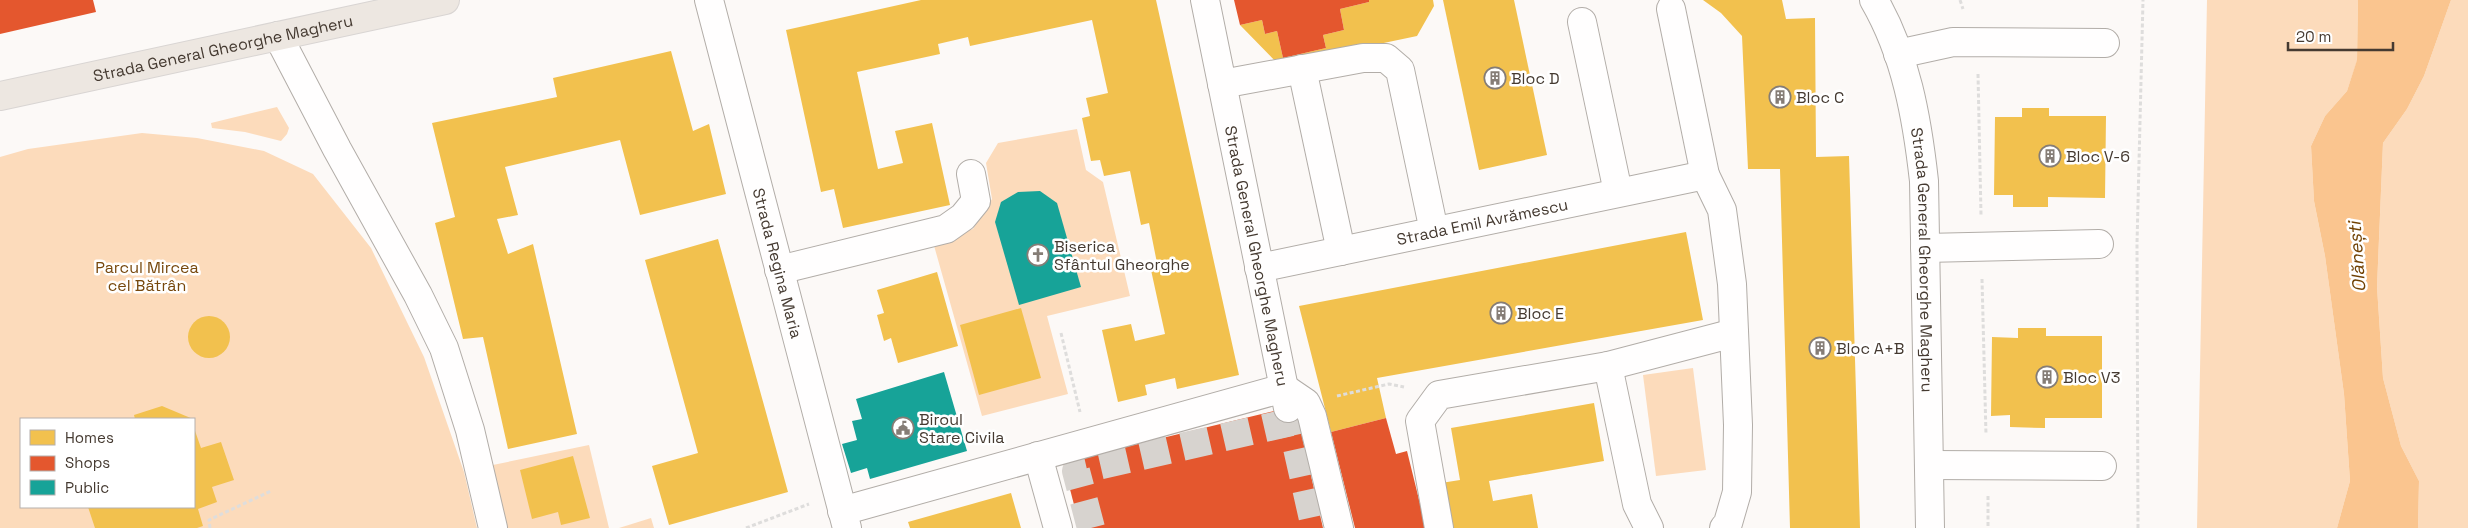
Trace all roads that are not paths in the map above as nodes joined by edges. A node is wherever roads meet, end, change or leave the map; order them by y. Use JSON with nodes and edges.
{"nodes":[{"id":1,"x":445,"y":0,"type":"edge"},
{"id":2,"x":709,"y":0,"type":"edge"},
{"id":3,"x":1205,"y":0,"type":"edge"},
{"id":4,"x":1874,"y":0,"type":"edge"},
{"id":5,"x":1671,"y":9,"type":"dead end"},
{"id":6,"x":1582,"y":22,"type":"dead end"},
{"id":7,"x":278,"y":36,"type":"junction"},
{"id":8,"x":2105,"y":43,"type":"dead end"},
{"id":9,"x":1898,"y":54,"type":"junction"},
{"id":10,"x":1302,"y":69,"type":"junction"},
{"id":11,"x":1222,"y":84,"type":"junction"},
{"id":12,"x":0,"y":96,"type":"edge"},
{"id":13,"x":971,"y":174,"type":"dead end"},
{"id":14,"x":1705,"y":175,"type":"junction"},
{"id":15,"x":1618,"y":192,"type":"junction"},
{"id":16,"x":1434,"y":231,"type":"junction"},
{"id":17,"x":2099,"y":244,"type":"dead end"},
{"id":18,"x":1925,"y":248,"type":"junction"},
{"id":19,"x":1341,"y":251,"type":"junction"},
{"id":20,"x":1259,"y":268,"type":"junction"},
{"id":21,"x":779,"y":270,"type":"junction"},
{"id":22,"x":1734,"y":333,"type":"junction"},
{"id":23,"x":1608,"y":366,"type":"junction"},
{"id":24,"x":1293,"y":400,"type":"junction"},
{"id":25,"x":1038,"y":456,"type":"junction"},
{"id":26,"x":1929,"y":465,"type":"junction"},
{"id":27,"x":2102,"y":466,"type":"dead end"},
{"id":28,"x":845,"y":519,"type":"edge"},
{"id":29,"x":493,"y":528,"type":"edge"},
{"id":30,"x":1058,"y":528,"type":"edge"},
{"id":31,"x":1339,"y":528,"type":"edge"},
{"id":32,"x":1439,"y":528,"type":"edge"},
{"id":33,"x":1649,"y":528,"type":"edge"},
{"id":34,"x":1724,"y":528,"type":"edge"},
{"id":35,"x":1930,"y":528,"type":"edge"}],
"edges":[{"from":1,"to":7,"type":"main road","name":"Strada General Gheorghe Magheru"},
{"from":2,"to":21,"type":"street","name":"Strada Regina Maria"},
{"from":3,"to":11,"type":"street","name":"Strada General Gheorghe Magheru"},
{"from":4,"to":9,"type":"street","name":"Strada General Gheorghe Magheru"},
{"from":5,"to":14,"type":"street"},
{"from":6,"to":15,"type":"street"},
{"from":7,"to":12,"type":"main road","name":"Strada General Gheorghe Magheru"},
{"from":7,"to":29,"type":"street"},
{"from":8,"to":9,"type":"street"},
{"from":9,"to":18,"type":"street","name":"Strada General Gheorghe Magheru"},
{"from":10,"to":11,"type":"street"},
{"from":10,"to":16,"type":"street"},
{"from":10,"to":19,"type":"street"},
{"from":11,"to":20,"type":"street","name":"Strada General Gheorghe Magheru"},
{"from":13,"to":21,"type":"street"},
{"from":14,"to":15,"type":"street","name":"Strada Emil Avrămescu"},
{"from":14,"to":22,"type":"street"},
{"from":15,"to":16,"type":"street","name":"Strada Emil Avrămescu"},
{"from":16,"to":19,"type":"street","name":"Strada Emil Avrămescu"},
{"from":17,"to":18,"type":"street"},
{"from":18,"to":26,"type":"street","name":"Strada General Gheorghe Magheru"},
{"from":19,"to":20,"type":"street","name":"Strada Emil Avrămescu"},
{"from":20,"to":24,"type":"street","name":"Strada General Gheorghe Magheru"},
{"from":21,"to":28,"type":"street","name":"Strada Regina Maria"},
{"from":22,"to":23,"type":"street"},
{"from":22,"to":34,"type":"street"},
{"from":23,"to":32,"type":"street"},
{"from":23,"to":33,"type":"street"},
{"from":24,"to":25,"type":"street"},
{"from":24,"to":31,"type":"street","name":"Strada General Gheorghe Magheru"},
{"from":25,"to":28,"type":"street"},
{"from":25,"to":30,"type":"street"},
{"from":26,"to":27,"type":"street"},
{"from":26,"to":35,"type":"street","name":"Strada General Gheorghe Magheru"}]}
